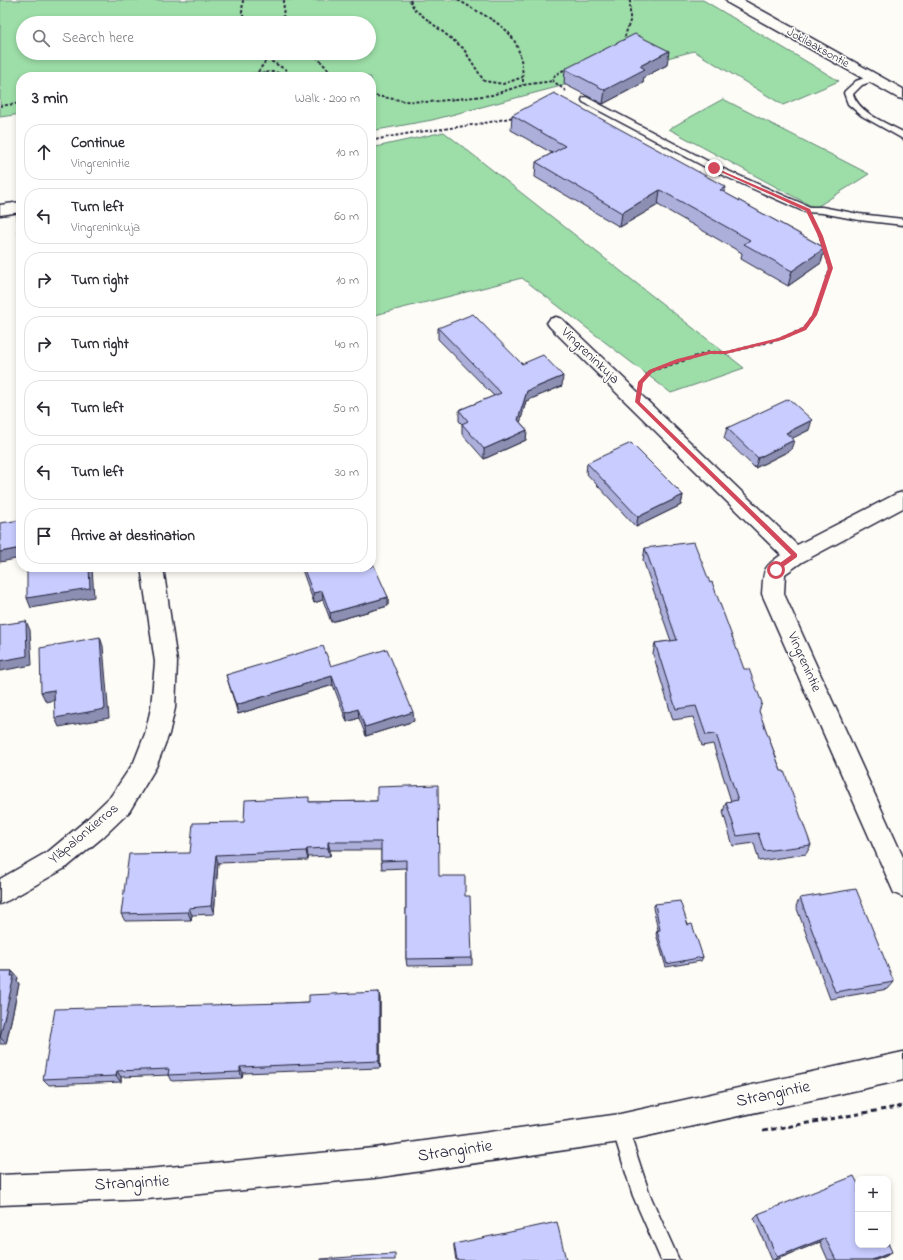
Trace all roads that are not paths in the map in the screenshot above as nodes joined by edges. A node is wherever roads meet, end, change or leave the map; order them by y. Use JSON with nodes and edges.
{"nodes":[{"id":1,"x":733,"y":0,"type":"edge"},
{"id":2,"x":873,"y":78,"type":"junction"},
{"id":3,"x":903,"y":95,"type":"edge"},
{"id":4,"x":586,"y":100,"type":"edge"},
{"id":5,"x":903,"y":136,"type":"edge"},
{"id":6,"x":16,"y":208,"type":"edge"},
{"id":7,"x":0,"y":210,"type":"edge"},
{"id":8,"x":903,"y":222,"type":"edge"},
{"id":9,"x":556,"y":323,"type":"dead end"},
{"id":10,"x":903,"y":499,"type":"edge"},
{"id":11,"x":795,"y":556,"type":"junction"},
{"id":12,"x":153,"y":572,"type":"edge"},
{"id":13,"x":903,"y":885,"type":"edge"},
{"id":14,"x":0,"y":892,"type":"edge"},
{"id":15,"x":903,"y":1066,"type":"edge"},
{"id":16,"x":620,"y":1128,"type":"junction"},
{"id":17,"x":0,"y":1190,"type":"edge"},
{"id":18,"x":670,"y":1260,"type":"edge"}],
"edges":[{"from":1,"to":2,"type":"street","name":"Jokilaaksontie"},
{"from":2,"to":3,"type":"street","name":"Jokilaaksontie"},
{"from":2,"to":5,"type":"lane"},
{"from":4,"to":8,"type":"lane"},
{"from":6,"to":7,"type":"street"},
{"from":9,"to":11,"type":"street","name":"Vingreninkuja"},
{"from":10,"to":11,"type":"street","name":"Vingrenintie"},
{"from":11,"to":13,"type":"street","name":"Vingrenintie"},
{"from":12,"to":14,"type":"street","name":"Yläpalonkierros"},
{"from":15,"to":16,"type":"street","name":"Strangintie"},
{"from":16,"to":17,"type":"street","name":"Strangintie"},
{"from":16,"to":18,"type":"lane"}]}
